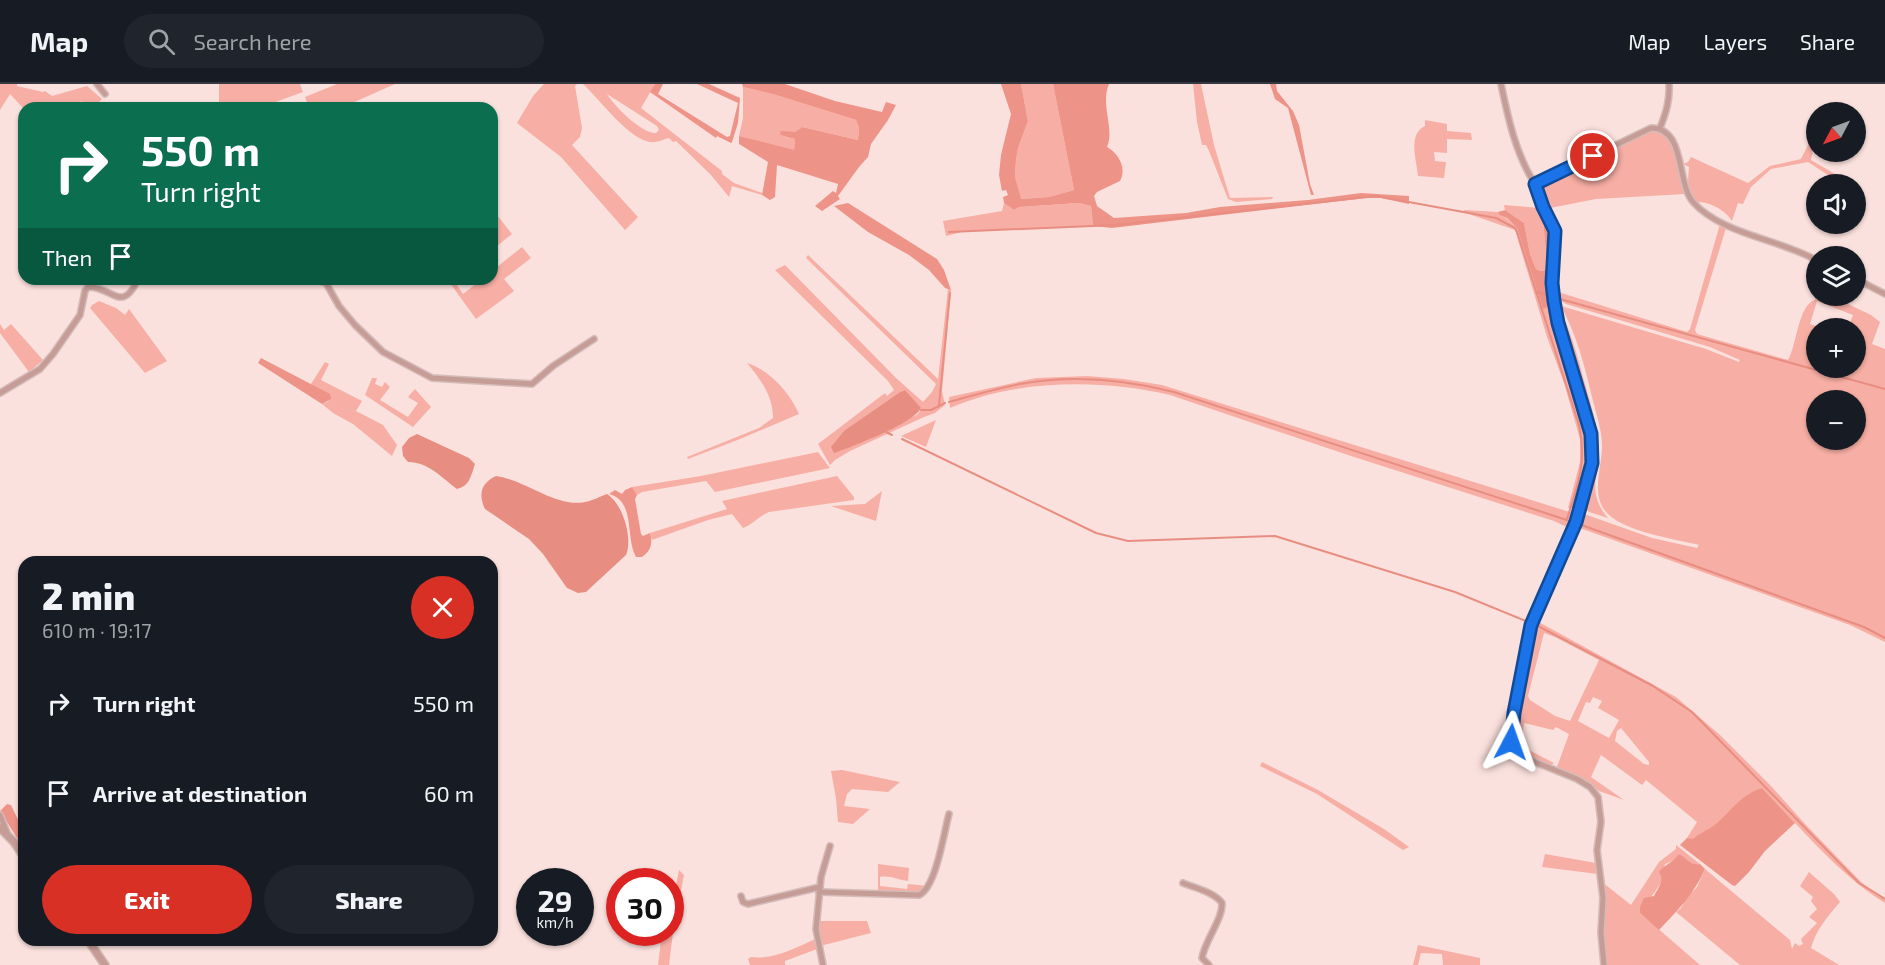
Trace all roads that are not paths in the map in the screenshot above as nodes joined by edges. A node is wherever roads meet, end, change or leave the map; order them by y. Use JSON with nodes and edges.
{"nodes":[{"id":1,"x":97,"y":84,"type":"edge"},
{"id":2,"x":1501,"y":84,"type":"edge"},
{"id":3,"x":1669,"y":84,"type":"edge"},
{"id":4,"x":105,"y":94,"type":"dead end"},
{"id":5,"x":1660,"y":128,"type":"junction"},
{"id":6,"x":1535,"y":184,"type":"junction"},
{"id":7,"x":1806,"y":255,"type":"edge"},
{"id":8,"x":1866,"y":284,"type":"edge"},
{"id":9,"x":135,"y":285,"type":"edge"},
{"id":10,"x":327,"y":285,"type":"edge"},
{"id":11,"x":1885,"y":294,"type":"edge"},
{"id":12,"x":594,"y":339,"type":"dead end"},
{"id":13,"x":0,"y":393,"type":"edge"},
{"id":14,"x":949,"y":814,"type":"dead end"},
{"id":15,"x":0,"y":815,"type":"edge"},
{"id":16,"x":0,"y":828,"type":"edge"},
{"id":17,"x":9,"y":836,"type":"junction"},
{"id":18,"x":831,"y":846,"type":"dead end"},
{"id":19,"x":18,"y":849,"type":"edge"},
{"id":20,"x":1183,"y":883,"type":"dead end"},
{"id":21,"x":819,"y":890,"type":"junction"},
{"id":22,"x":741,"y":896,"type":"dead end"},
{"id":23,"x":92,"y":946,"type":"edge"},
{"id":24,"x":105,"y":965,"type":"edge"},
{"id":25,"x":823,"y":965,"type":"edge"},
{"id":26,"x":1209,"y":965,"type":"edge"},
{"id":27,"x":1604,"y":965,"type":"edge"}],
"edges":[{"from":1,"to":4,"type":"street"},
{"from":2,"to":6,"type":"street"},
{"from":3,"to":5,"type":"street"},
{"from":5,"to":6,"type":"street"},
{"from":5,"to":7,"type":"street"},
{"from":6,"to":27,"type":"street"},
{"from":8,"to":11,"type":"street"},
{"from":9,"to":13,"type":"street"},
{"from":10,"to":12,"type":"street"},
{"from":14,"to":21,"type":"street"},
{"from":15,"to":17,"type":"street"},
{"from":16,"to":17,"type":"street"},
{"from":17,"to":19,"type":"street"},
{"from":18,"to":21,"type":"street"},
{"from":20,"to":26,"type":"street"},
{"from":21,"to":22,"type":"street"},
{"from":21,"to":25,"type":"street"},
{"from":23,"to":24,"type":"street"}]}
